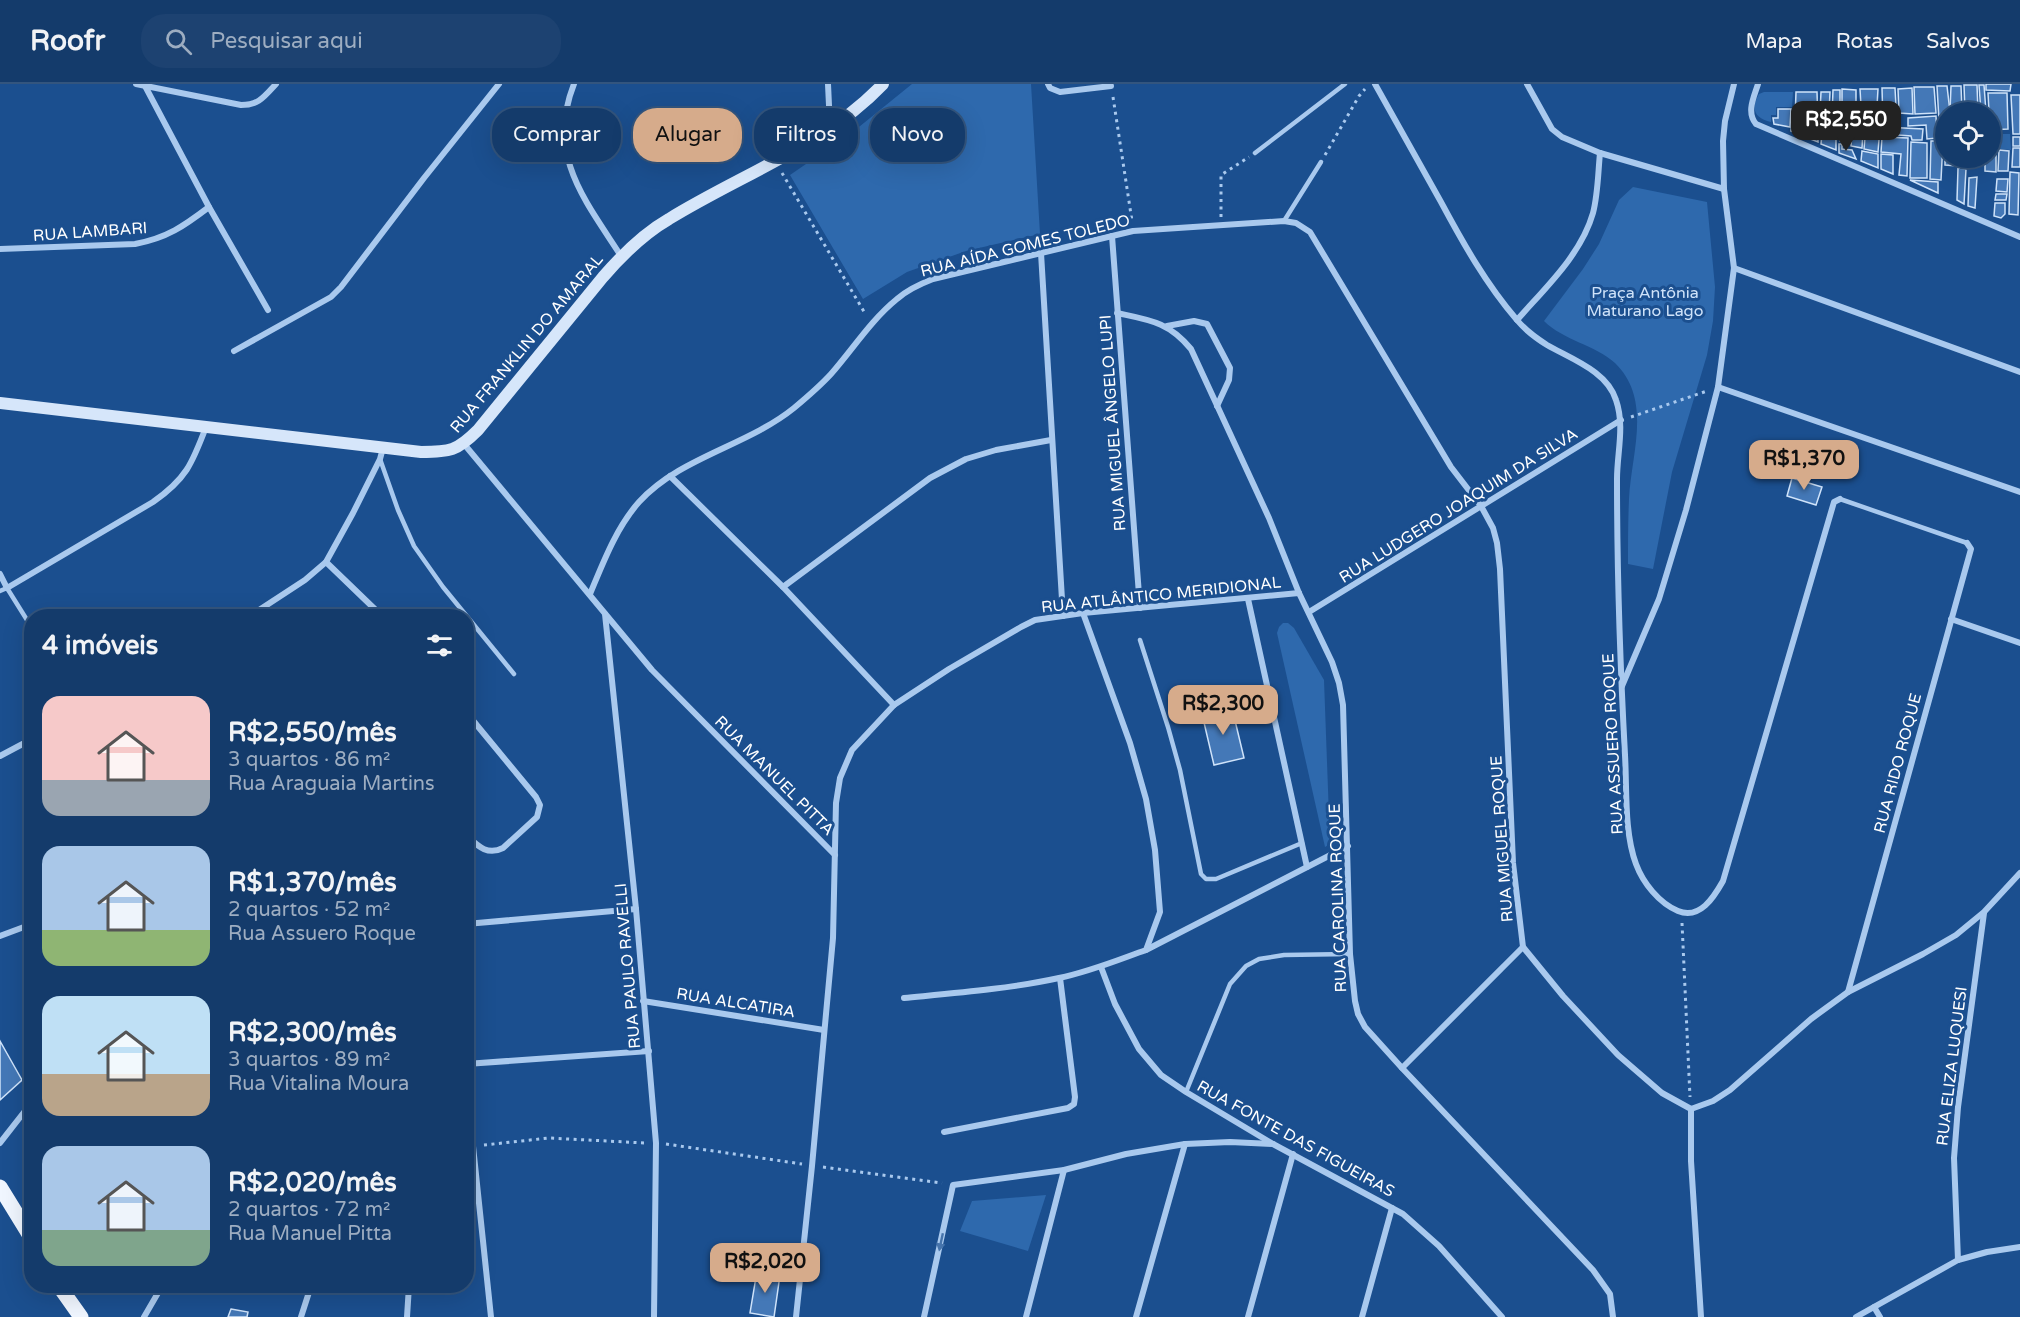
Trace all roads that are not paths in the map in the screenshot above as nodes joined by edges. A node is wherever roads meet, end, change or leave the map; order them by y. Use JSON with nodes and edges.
{"nodes":[{"id":1,"x":136,"y":84,"type":"edge"},
{"id":2,"x":276,"y":84,"type":"edge"},
{"id":3,"x":499,"y":84,"type":"edge"},
{"id":4,"x":574,"y":84,"type":"edge"},
{"id":5,"x":828,"y":84,"type":"edge"},
{"id":6,"x":883,"y":84,"type":"edge"},
{"id":7,"x":1048,"y":84,"type":"edge"},
{"id":8,"x":1345,"y":84,"type":"edge"},
{"id":9,"x":1373,"y":84,"type":"edge"},
{"id":10,"x":1527,"y":84,"type":"edge"},
{"id":11,"x":1734,"y":84,"type":"edge"},
{"id":12,"x":1758,"y":84,"type":"edge"},
{"id":13,"x":144,"y":85,"type":"edge"},
{"id":14,"x":1111,"y":86,"type":"road end"},
{"id":15,"x":829,"y":108,"type":"edge"},
{"id":16,"x":856,"y":108,"type":"edge"},
{"id":17,"x":1255,"y":153,"type":"road end"},
{"id":18,"x":1600,"y":153,"type":"junction"},
{"id":19,"x":773,"y":162,"type":"edge"},
{"id":20,"x":1321,"y":162,"type":"road end"},
{"id":21,"x":1724,"y":189,"type":"junction"},
{"id":22,"x":209,"y":207,"type":"junction"},
{"id":23,"x":1284,"y":220,"type":"junction"},
{"id":24,"x":1112,"y":236,"type":"junction"},
{"id":25,"x":2020,"y":237,"type":"edge"},
{"id":26,"x":0,"y":249,"type":"edge"},
{"id":27,"x":1041,"y":253,"type":"junction"},
{"id":28,"x":621,"y":256,"type":"junction"},
{"id":29,"x":1734,"y":268,"type":"junction"},
{"id":30,"x":268,"y":310,"type":"dead end"},
{"id":31,"x":1117,"y":313,"type":"junction"},
{"id":32,"x":1517,"y":320,"type":"junction"},
{"id":33,"x":1167,"y":326,"type":"junction"},
{"id":34,"x":234,"y":351,"type":"dead end"},
{"id":35,"x":2020,"y":372,"type":"edge"},
{"id":36,"x":1718,"y":387,"type":"junction"},
{"id":37,"x":0,"y":404,"type":"edge"},
{"id":38,"x":1217,"y":406,"type":"junction"},
{"id":39,"x":1621,"y":420,"type":"junction"},
{"id":40,"x":206,"y":427,"type":"junction"},
{"id":41,"x":1051,"y":440,"type":"junction"},
{"id":42,"x":464,"y":444,"type":"junction"},
{"id":43,"x":382,"y":453,"type":"junction"},
{"id":44,"x":670,"y":477,"type":"junction"},
{"id":45,"x":2020,"y":492,"type":"edge"},
{"id":46,"x":1840,"y":500,"type":"joint"},
{"id":47,"x":1481,"y":506,"type":"junction"},
{"id":48,"x":1967,"y":543,"type":"joint"},
{"id":49,"x":326,"y":562,"type":"junction"},
{"id":50,"x":0,"y":574,"type":"edge"},
{"id":51,"x":783,"y":587,"type":"junction"},
{"id":52,"x":3,"y":589,"type":"edge"},
{"id":53,"x":1299,"y":593,"type":"junction"},
{"id":54,"x":590,"y":594,"type":"junction"},
{"id":55,"x":1248,"y":599,"type":"junction"},
{"id":56,"x":1140,"y":608,"type":"junction"},
{"id":57,"x":261,"y":609,"type":"edge"},
{"id":58,"x":375,"y":609,"type":"edge"},
{"id":59,"x":461,"y":609,"type":"edge"},
{"id":60,"x":1309,"y":612,"type":"junction"},
{"id":61,"x":1083,"y":613,"type":"junction"},
{"id":62,"x":605,"y":614,"type":"junction"},
{"id":63,"x":1063,"y":616,"type":"junction"},
{"id":64,"x":24,"y":617,"type":"edge"},
{"id":65,"x":1951,"y":618,"type":"junction"},
{"id":66,"x":474,"y":625,"type":"edge"},
{"id":67,"x":1140,"y":640,"type":"dead end"},
{"id":68,"x":2020,"y":643,"type":"edge"},
{"id":69,"x":514,"y":674,"type":"dead end"},
{"id":70,"x":1621,"y":689,"type":"junction"},
{"id":71,"x":894,"y":705,"type":"junction"},
{"id":72,"x":474,"y":722,"type":"edge"},
{"id":73,"x":24,"y":743,"type":"edge"},
{"id":74,"x":0,"y":756,"type":"edge"},
{"id":75,"x":474,"y":842,"type":"edge"},
{"id":76,"x":1302,"y":843,"type":"junction"},
{"id":77,"x":1348,"y":846,"type":"junction"},
{"id":78,"x":835,"y":855,"type":"junction"},
{"id":79,"x":1307,"y":867,"type":"junction"},
{"id":80,"x":2020,"y":873,"type":"edge"},
{"id":81,"x":636,"y":909,"type":"junction"},
{"id":82,"x":1984,"y":912,"type":"junction"},
{"id":83,"x":474,"y":923,"type":"edge"},
{"id":84,"x":24,"y":927,"type":"edge"},
{"id":85,"x":0,"y":936,"type":"edge"},
{"id":86,"x":1523,"y":947,"type":"junction"},
{"id":87,"x":1146,"y":950,"type":"junction"},
{"id":88,"x":1350,"y":954,"type":"junction"},
{"id":89,"x":1101,"y":967,"type":"junction"},
{"id":90,"x":1060,"y":978,"type":"junction"},
{"id":91,"x":1848,"y":992,"type":"junction"},
{"id":92,"x":904,"y":998,"type":"dead end"},
{"id":93,"x":643,"y":1001,"type":"junction"},
{"id":94,"x":824,"y":1030,"type":"junction"},
{"id":95,"x":649,"y":1051,"type":"junction"},
{"id":96,"x":474,"y":1063,"type":"edge"},
{"id":97,"x":1401,"y":1068,"type":"junction"},
{"id":98,"x":1186,"y":1092,"type":"junction"},
{"id":99,"x":1691,"y":1109,"type":"junction"},
{"id":100,"x":24,"y":1112,"type":"edge"},
{"id":101,"x":944,"y":1132,"type":"dead end"},
{"id":102,"x":0,"y":1143,"type":"edge"},
{"id":103,"x":1185,"y":1144,"type":"junction"},
{"id":104,"x":1274,"y":1144,"type":"junction"},
{"id":105,"x":1293,"y":1155,"type":"junction"},
{"id":106,"x":1064,"y":1170,"type":"junction"},
{"id":107,"x":474,"y":1178,"type":"edge"},
{"id":108,"x":0,"y":1186,"type":"edge"},
{"id":109,"x":1392,"y":1208,"type":"junction"},
{"id":110,"x":24,"y":1226,"type":"edge"},
{"id":111,"x":2020,"y":1247,"type":"edge"},
{"id":112,"x":1958,"y":1260,"type":"junction"},
{"id":113,"x":64,"y":1293,"type":"edge"},
{"id":114,"x":158,"y":1293,"type":"edge"},
{"id":115,"x":309,"y":1293,"type":"edge"},
{"id":116,"x":409,"y":1293,"type":"edge"},
{"id":117,"x":1874,"y":1307,"type":"junction"},
{"id":118,"x":81,"y":1317,"type":"edge"},
{"id":119,"x":144,"y":1317,"type":"edge"},
{"id":120,"x":301,"y":1317,"type":"edge"},
{"id":121,"x":407,"y":1317,"type":"edge"},
{"id":122,"x":491,"y":1317,"type":"edge"},
{"id":123,"x":654,"y":1317,"type":"edge"},
{"id":124,"x":796,"y":1317,"type":"edge"},
{"id":125,"x":924,"y":1317,"type":"edge"},
{"id":126,"x":1026,"y":1317,"type":"edge"},
{"id":127,"x":1136,"y":1317,"type":"edge"},
{"id":128,"x":1248,"y":1317,"type":"edge"},
{"id":129,"x":1362,"y":1317,"type":"edge"},
{"id":130,"x":1502,"y":1317,"type":"edge"},
{"id":131,"x":1613,"y":1317,"type":"edge"},
{"id":132,"x":1701,"y":1317,"type":"edge"},
{"id":133,"x":1856,"y":1317,"type":"edge"},
{"id":134,"x":1880,"y":1317,"type":"edge"}],
"edges":[{"from":1,"to":13,"type":"street"},
{"from":2,"to":13,"type":"street"},
{"from":3,"to":34,"type":"street"},
{"from":4,"to":28,"type":"street"},
{"from":5,"to":15,"type":"street"},
{"from":6,"to":16,"type":"street","name":"RUA FRANKLIN DO AMARAL"},
{"from":7,"to":14,"type":"street"},
{"from":8,"to":17,"type":"lane"},
{"from":9,"to":32,"type":"street"},
{"from":10,"to":18,"type":"street"},
{"from":11,"to":21,"type":"street"},
{"from":12,"to":25,"type":"street"},
{"from":13,"to":22,"type":"street"},
{"from":18,"to":21,"type":"street"},
{"from":18,"to":32,"type":"street"},
{"from":19,"to":28,"type":"street","name":"RUA FRANKLIN DO AMARAL"},
{"from":20,"to":23,"type":"lane"},
{"from":21,"to":29,"type":"street"},
{"from":22,"to":26,"type":"street","name":"RUA LAMBARI"},
{"from":22,"to":30,"type":"street"},
{"from":23,"to":24,"type":"street","name":"RUA AÍDA GOMES TOLEDO"},
{"from":23,"to":47,"type":"street"},
{"from":24,"to":27,"type":"street","name":"RUA AÍDA GOMES TOLEDO"},
{"from":24,"to":31,"type":"street","name":"RUA MIGUEL ÂNGELO LUPI"},
{"from":27,"to":41,"type":"street"},
{"from":27,"to":44,"type":"street","name":"RUA AÍDA GOMES TOLEDO"},
{"from":28,"to":42,"type":"street","name":"RUA FRANKLIN DO AMARAL"},
{"from":29,"to":35,"type":"street"},
{"from":29,"to":36,"type":"street"},
{"from":31,"to":33,"type":"street","name":"RUA CAROLINA ROQUE"},
{"from":31,"to":56,"type":"street","name":"RUA MIGUEL ÂNGELO LUPI"},
{"from":32,"to":39,"type":"street"},
{"from":33,"to":38,"type":"street","name":"RUA CAROLINA ROQUE"},
{"from":33,"to":38,"type":"street","name":"RUA CAROLINA ROQUE"},
{"from":36,"to":45,"type":"street"},
{"from":36,"to":70,"type":"street"},
{"from":37,"to":40,"type":"street","name":"RUA FRANKLIN DO AMARAL"},
{"from":38,"to":53,"type":"street","name":"RUA CAROLINA ROQUE"},
{"from":39,"to":47,"type":"street","name":"RUA LUDGERO JOAQUIM DA SILVA"},
{"from":39,"to":70,"type":"street","name":"RUA ASSUERO ROQUE"},
{"from":40,"to":43,"type":"street","name":"RUA FRANKLIN DO AMARAL"},
{"from":40,"to":52,"type":"street"},
{"from":41,"to":51,"type":"street"},
{"from":41,"to":63,"type":"street"},
{"from":42,"to":43,"type":"street","name":"RUA FRANKLIN DO AMARAL"},
{"from":42,"to":54,"type":"street","name":"RUA MANUEL PITTA"},
{"from":43,"to":49,"type":"street"},
{"from":43,"to":59,"type":"lane"},
{"from":44,"to":51,"type":"street"},
{"from":44,"to":54,"type":"street","name":"RUA AÍDA GOMES TOLEDO"},
{"from":46,"to":48,"type":"lane"},
{"from":46,"to":70,"type":"street","name":"RUA ASSUERO ROQUE"},
{"from":47,"to":60,"type":"street","name":"RUA LUDGERO JOAQUIM DA SILVA"},
{"from":47,"to":86,"type":"street","name":"RUA MIGUEL ROQUE"},
{"from":48,"to":65,"type":"street","name":"RUA RIDO ROQUE"},
{"from":49,"to":57,"type":"street"},
{"from":49,"to":58,"type":"street"},
{"from":50,"to":52,"type":"street"},
{"from":51,"to":71,"type":"street"},
{"from":52,"to":64,"type":"lane"},
{"from":53,"to":55,"type":"street","name":"RUA ATLÂNTICO MERIDIONAL"},
{"from":53,"to":60,"type":"street","name":"RUA CAROLINA ROQUE"},
{"from":54,"to":62,"type":"street","name":"RUA MANUEL PITTA"},
{"from":55,"to":56,"type":"street","name":"RUA ATLÂNTICO MERIDIONAL"},
{"from":55,"to":76,"type":"street"},
{"from":56,"to":61,"type":"street","name":"RUA ATLÂNTICO MERIDIONAL"},
{"from":60,"to":77,"type":"street","name":"RUA CAROLINA ROQUE"},
{"from":61,"to":63,"type":"street","name":"RUA ATLÂNTICO MERIDIONAL"},
{"from":61,"to":87,"type":"street"},
{"from":62,"to":78,"type":"street","name":"RUA MANUEL PITTA"},
{"from":62,"to":81,"type":"street","name":"RUA PAULO RAVELLI"},
{"from":63,"to":71,"type":"street","name":"RUA ATLÂNTICO MERIDIONAL"},
{"from":65,"to":68,"type":"street"},
{"from":65,"to":91,"type":"street","name":"RUA RIDO ROQUE"},
{"from":66,"to":69,"type":"lane"},
{"from":67,"to":76,"type":"lane"},
{"from":71,"to":78,"type":"street","name":"RUA ATLÂNTICO MERIDIONAL"},
{"from":72,"to":75,"type":"street"},
{"from":73,"to":74,"type":"street"},
{"from":76,"to":79,"type":"street"},
{"from":77,"to":79,"type":"street"},
{"from":77,"to":88,"type":"street","name":"RUA CAROLINA ROQUE"},
{"from":78,"to":94,"type":"street","name":"RUA MANUEL PITTA"},
{"from":79,"to":87,"type":"street"},
{"from":80,"to":82,"type":"street"},
{"from":81,"to":83,"type":"street"},
{"from":81,"to":93,"type":"street","name":"RUA PAULO RAVELLI"},
{"from":82,"to":91,"type":"street"},
{"from":82,"to":112,"type":"street","name":"RUA ELIZA LUQUESI"},
{"from":84,"to":85,"type":"street"},
{"from":86,"to":97,"type":"street"},
{"from":86,"to":99,"type":"street"},
{"from":87,"to":89,"type":"street"},
{"from":88,"to":97,"type":"street","name":"RUA CAROLINA ROQUE"},
{"from":88,"to":98,"type":"lane"},
{"from":89,"to":90,"type":"street"},
{"from":89,"to":98,"type":"street","name":"RUA FONTE DAS FIGUEIRAS"},
{"from":90,"to":92,"type":"street"},
{"from":90,"to":101,"type":"street"},
{"from":91,"to":99,"type":"street"},
{"from":93,"to":94,"type":"street","name":"RUA ALCATIRA"},
{"from":93,"to":95,"type":"street","name":"RUA PAULO RAVELLI"},
{"from":94,"to":124,"type":"street","name":"RUA MANUEL PITTA"},
{"from":95,"to":96,"type":"street"},
{"from":95,"to":123,"type":"street","name":"RUA PAULO RAVELLI"},
{"from":97,"to":131,"type":"street","name":"RUA CAROLINA ROQUE"},
{"from":98,"to":104,"type":"street","name":"RUA FONTE DAS FIGUEIRAS"},
{"from":99,"to":132,"type":"street"},
{"from":100,"to":102,"type":"street"},
{"from":103,"to":104,"type":"street"},
{"from":103,"to":106,"type":"street"},
{"from":103,"to":127,"type":"street"},
{"from":104,"to":105,"type":"street","name":"RUA FONTE DAS FIGUEIRAS"},
{"from":105,"to":109,"type":"street","name":"RUA FONTE DAS FIGUEIRAS"},
{"from":105,"to":128,"type":"street"},
{"from":106,"to":125,"type":"street","one_way":true},
{"from":106,"to":126,"type":"street"},
{"from":107,"to":122,"type":"street"},
{"from":108,"to":110,"type":"main road"},
{"from":109,"to":129,"type":"street"},
{"from":109,"to":130,"type":"street","name":"RUA FONTE DAS FIGUEIRAS"},
{"from":111,"to":112,"type":"street"},
{"from":112,"to":117,"type":"street"},
{"from":113,"to":118,"type":"main road"},
{"from":114,"to":119,"type":"street"},
{"from":115,"to":120,"type":"street"},
{"from":116,"to":121,"type":"street"},
{"from":117,"to":133,"type":"street"},
{"from":117,"to":134,"type":"street"}]}
